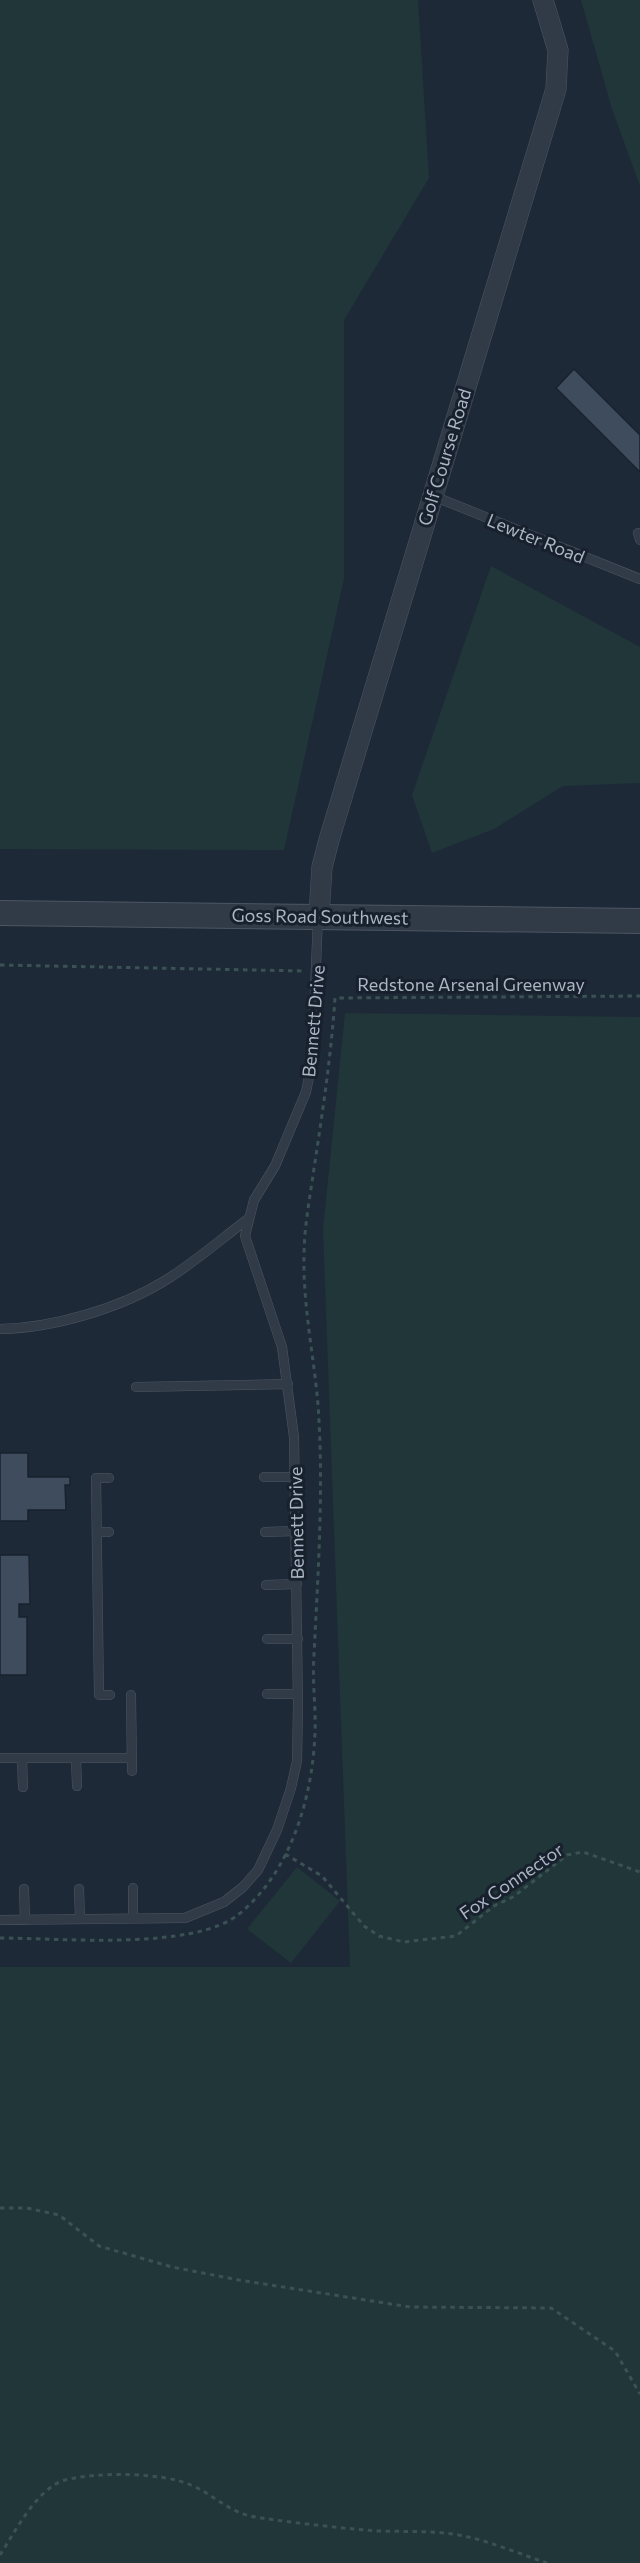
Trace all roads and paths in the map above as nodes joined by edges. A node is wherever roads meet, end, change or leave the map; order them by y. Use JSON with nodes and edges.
{"nodes":[{"id":1,"x":543,"y":0,"type":"edge"},
{"id":2,"x":433,"y":496,"type":"junction"},
{"id":3,"x":640,"y":577,"type":"edge"},
{"id":4,"x":0,"y":913,"type":"edge"},
{"id":5,"x":318,"y":915,"type":"junction"},
{"id":6,"x":640,"y":921,"type":"edge"},
{"id":7,"x":0,"y":965,"type":"edge"},
{"id":8,"x":318,"y":971,"type":"junction"},
{"id":9,"x":640,"y":996,"type":"edge"},
{"id":10,"x":248,"y":1219,"type":"junction"},
{"id":11,"x":0,"y":1329,"type":"edge"},
{"id":12,"x":288,"y":1384,"type":"junction"},
{"id":13,"x":135,"y":1386,"type":"dead end"},
{"id":14,"x":264,"y":1477,"type":"dead end"},
{"id":15,"x":295,"y":1477,"type":"junction"},
{"id":16,"x":109,"y":1478,"type":"dead end"},
{"id":17,"x":296,"y":1531,"type":"junction"},
{"id":18,"x":97,"y":1532,"type":"junction"},
{"id":19,"x":109,"y":1532,"type":"dead end"},
{"id":20,"x":265,"y":1532,"type":"dead end"},
{"id":21,"x":297,"y":1584,"type":"junction"},
{"id":22,"x":266,"y":1585,"type":"dead end"},
{"id":23,"x":98,"y":1586,"type":"junction"},
{"id":24,"x":109,"y":1586,"type":"dead end"},
{"id":25,"x":297,"y":1639,"type":"junction"},
{"id":26,"x":110,"y":1640,"type":"dead end"},
{"id":27,"x":267,"y":1640,"type":"dead end"},
{"id":28,"x":98,"y":1641,"type":"junction"},
{"id":29,"x":267,"y":1694,"type":"dead end"},
{"id":30,"x":298,"y":1694,"type":"junction"},
{"id":31,"x":110,"y":1695,"type":"dead end"},
{"id":32,"x":131,"y":1695,"type":"dead end"},
{"id":33,"x":0,"y":1758,"type":"edge"},
{"id":34,"x":22,"y":1758,"type":"junction"},
{"id":35,"x":76,"y":1758,"type":"junction"},
{"id":36,"x":131,"y":1758,"type":"junction"},
{"id":37,"x":132,"y":1771,"type":"dead end"},
{"id":38,"x":77,"y":1786,"type":"dead end"},
{"id":39,"x":23,"y":1787,"type":"dead end"},
{"id":40,"x":285,"y":1854,"type":"junction"},
{"id":41,"x":640,"y":1872,"type":"edge"},
{"id":42,"x":133,"y":1888,"type":"dead end"},
{"id":43,"x":79,"y":1889,"type":"dead end"},
{"id":44,"x":24,"y":1890,"type":"dead end"},
{"id":45,"x":80,"y":1919,"type":"junction"},
{"id":46,"x":133,"y":1919,"type":"junction"},
{"id":47,"x":0,"y":1920,"type":"edge"},
{"id":48,"x":25,"y":1920,"type":"junction"},
{"id":49,"x":0,"y":1938,"type":"edge"},
{"id":50,"x":0,"y":2208,"type":"edge"},
{"id":51,"x":640,"y":2394,"type":"edge"},
{"id":52,"x":0,"y":2555,"type":"edge"},
{"id":53,"x":547,"y":2563,"type":"edge"}],
"edges":[{"from":1,"to":2,"type":"street","name":"Golf Course Road"},
{"from":2,"to":3,"type":"lane","name":"Lewter Road"},
{"from":2,"to":5,"type":"street","name":"Golf Course Road"},
{"from":4,"to":5,"type":"street","name":"Goss Road Southwest"},
{"from":5,"to":6,"type":"street","name":"Goss Road Southwest"},
{"from":5,"to":8,"type":"lane","name":"Bennett Drive"},
{"from":7,"to":8,"type":"path"},
{"from":8,"to":10,"type":"lane","name":"Bennett Drive"},
{"from":9,"to":40,"type":"path","name":"Redstone Arsenal Greenway"},
{"from":10,"to":11,"type":"lane"},
{"from":10,"to":12,"type":"lane","name":"Bennett Drive"},
{"from":12,"to":13,"type":"lane"},
{"from":12,"to":15,"type":"lane","name":"Bennett Drive"},
{"from":14,"to":15,"type":"lane"},
{"from":15,"to":17,"type":"lane","name":"Bennett Drive"},
{"from":16,"to":18,"type":"lane"},
{"from":17,"to":20,"type":"lane"},
{"from":17,"to":21,"type":"lane","name":"Bennett Drive"},
{"from":18,"to":19,"type":"lane"},
{"from":18,"to":23,"type":"lane"},
{"from":21,"to":22,"type":"lane"},
{"from":21,"to":25,"type":"lane","name":"Bennett Drive"},
{"from":23,"to":24,"type":"lane"},
{"from":23,"to":28,"type":"lane"},
{"from":25,"to":27,"type":"lane"},
{"from":25,"to":30,"type":"lane","name":"Bennett Drive"},
{"from":26,"to":28,"type":"lane"},
{"from":28,"to":31,"type":"lane"},
{"from":29,"to":30,"type":"lane"},
{"from":30,"to":46,"type":"lane","name":"Bennett Drive"},
{"from":32,"to":36,"type":"lane"},
{"from":33,"to":34,"type":"lane"},
{"from":34,"to":35,"type":"lane"},
{"from":34,"to":39,"type":"lane"},
{"from":35,"to":36,"type":"lane"},
{"from":35,"to":38,"type":"lane"},
{"from":36,"to":37,"type":"lane"},
{"from":40,"to":41,"type":"path","name":"Fox Connector"},
{"from":40,"to":49,"type":"path","name":"Redstone Arsenal Greenway"},
{"from":42,"to":46,"type":"lane"},
{"from":43,"to":45,"type":"lane"},
{"from":44,"to":48,"type":"lane"},
{"from":45,"to":46,"type":"lane","name":"Bennett Drive"},
{"from":45,"to":48,"type":"lane","name":"Bennett Drive"},
{"from":47,"to":48,"type":"lane","name":"Bennett Drive"},
{"from":50,"to":51,"type":"path"},
{"from":52,"to":53,"type":"path"}]}
